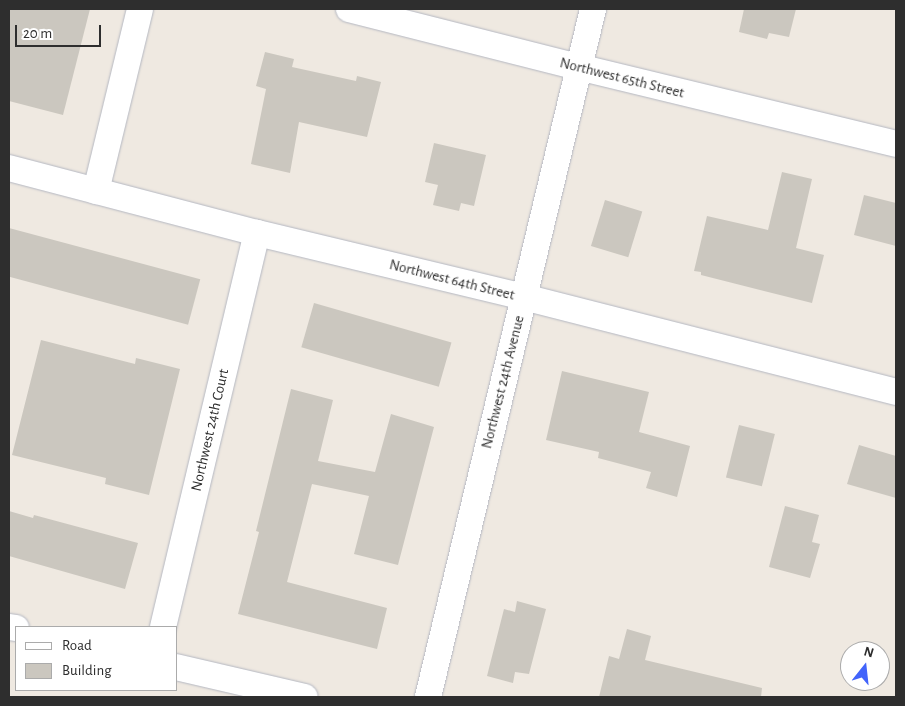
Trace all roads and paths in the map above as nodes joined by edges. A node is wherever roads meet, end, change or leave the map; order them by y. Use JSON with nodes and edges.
{"nodes":[{"id":1,"x":140,"y":9,"type":"edge"},
{"id":2,"x":349,"y":9,"type":"edge"},
{"id":3,"x":593,"y":9,"type":"edge"},
{"id":4,"x":578,"y":67,"type":"junction"},
{"id":5,"x":896,"y":144,"type":"edge"},
{"id":6,"x":9,"y":168,"type":"edge"},
{"id":7,"x":96,"y":191,"type":"junction"},
{"id":8,"x":257,"y":234,"type":"junction"},
{"id":9,"x":524,"y":298,"type":"junction"},
{"id":10,"x":896,"y":392,"type":"edge"},
{"id":11,"x":163,"y":626,"type":"edge"},
{"id":12,"x":178,"y":667,"type":"edge"},
{"id":13,"x":305,"y":697,"type":"edge"},
{"id":14,"x":428,"y":697,"type":"edge"}],
"edges":[{"from":1,"to":7,"type":"street"},
{"from":2,"to":4,"type":"street","name":"Northwest 65th Street"},
{"from":3,"to":4,"type":"street","name":"Northwest 24th Avenue"},
{"from":4,"to":5,"type":"street","name":"Northwest 65th Street"},
{"from":4,"to":9,"type":"street","name":"Northwest 24th Avenue"},
{"from":6,"to":7,"type":"street","name":"Northwest 64th Street"},
{"from":7,"to":8,"type":"street","name":"Northwest 64th Street"},
{"from":8,"to":9,"type":"street","name":"Northwest 64th Street"},
{"from":8,"to":11,"type":"street","name":"Northwest 24th Court"},
{"from":9,"to":10,"type":"street","name":"Northwest 64th Street"},
{"from":9,"to":14,"type":"street","name":"Northwest 24th Avenue"},
{"from":12,"to":13,"type":"street"}]}
